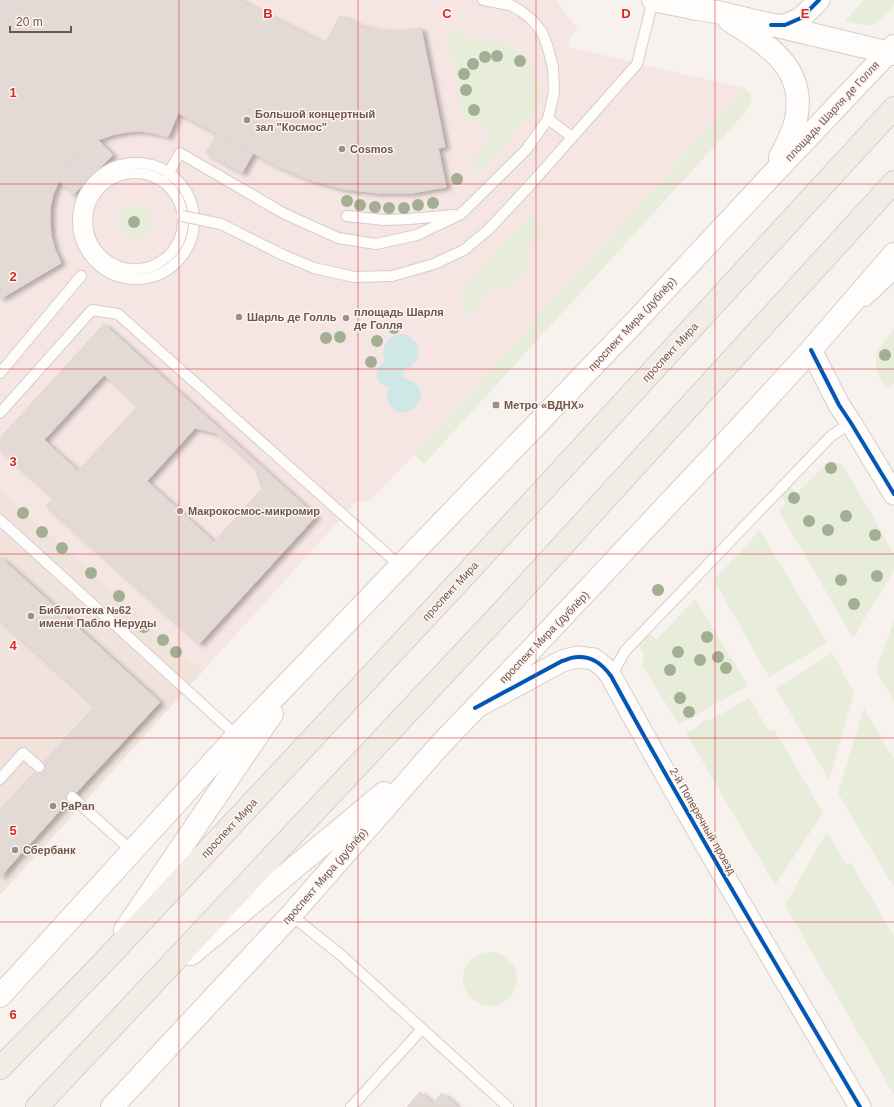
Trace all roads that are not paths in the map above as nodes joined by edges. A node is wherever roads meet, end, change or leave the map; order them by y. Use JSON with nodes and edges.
{"nodes":[{"id":1,"x":483,"y":0,"type":"edge"},
{"id":2,"x":653,"y":0,"type":"edge"},
{"id":3,"x":819,"y":0,"type":"edge"},
{"id":4,"x":705,"y":7,"type":"edge"},
{"id":5,"x":771,"y":25,"type":"junction"},
{"id":6,"x":892,"y":51,"type":"edge"},
{"id":7,"x":894,"y":108,"type":"edge"},
{"id":8,"x":548,"y":119,"type":"junction"},
{"id":9,"x":572,"y":137,"type":"junction"},
{"id":10,"x":168,"y":174,"type":"junction"},
{"id":11,"x":770,"y":176,"type":"junction"},
{"id":12,"x":894,"y":182,"type":"edge"},
{"id":13,"x":462,"y":214,"type":"junction"},
{"id":14,"x":182,"y":216,"type":"junction"},
{"id":15,"x":347,"y":216,"type":"dead end"},
{"id":16,"x":894,"y":254,"type":"edge"},
{"id":17,"x":894,"y":275,"type":"edge"},
{"id":18,"x":81,"y":276,"type":"dead end"},
{"id":19,"x":811,"y":350,"type":"junction"},
{"id":20,"x":0,"y":373,"type":"edge"},
{"id":21,"x":0,"y":413,"type":"edge"},
{"id":22,"x":851,"y":423,"type":"junction"},
{"id":23,"x":894,"y":494,"type":"edge"},
{"id":24,"x":0,"y":520,"type":"edge"},
{"id":25,"x":400,"y":566,"type":"junction"},
{"id":26,"x":309,"y":660,"type":"junction"},
{"id":27,"x":611,"y":676,"type":"junction"},
{"id":28,"x":475,"y":708,"type":"junction"},
{"id":29,"x":237,"y":736,"type":"junction"},
{"id":30,"x":439,"y":746,"type":"junction"},
{"id":31,"x":39,"y":767,"type":"dead end"},
{"id":32,"x":0,"y":779,"type":"edge"},
{"id":33,"x":72,"y":797,"type":"dead end"},
{"id":34,"x":132,"y":851,"type":"junction"},
{"id":35,"x":291,"y":915,"type":"junction"},
{"id":36,"x":101,"y":965,"type":"junction"},
{"id":37,"x":0,"y":996,"type":"edge"},
{"id":38,"x":140,"y":997,"type":"junction"},
{"id":39,"x":422,"y":1029,"type":"junction"},
{"id":40,"x":0,"y":1068,"type":"edge"},
{"id":41,"x":37,"y":1107,"type":"edge"},
{"id":42,"x":112,"y":1107,"type":"edge"},
{"id":43,"x":351,"y":1107,"type":"edge"},
{"id":44,"x":508,"y":1107,"type":"edge"},
{"id":45,"x":860,"y":1107,"type":"edge"}],
"edges":[{"from":1,"to":8,"type":"lane"},
{"from":2,"to":4,"type":"main road"},
{"from":2,"to":9,"type":"lane"},
{"from":3,"to":5,"type":"street"},
{"from":4,"to":5,"type":"main road"},
{"from":4,"to":11,"type":"main road"},
{"from":5,"to":6,"type":"main road"},
{"from":6,"to":11,"type":"main road","name":"площадь Шарля де Голля"},
{"from":7,"to":36,"type":"main road","name":"проспект Мира"},
{"from":8,"to":9,"type":"lane"},
{"from":8,"to":13,"type":"lane"},
{"from":9,"to":14,"type":"lane","bridge":true},
{"from":10,"to":10,"type":"lane"},
{"from":10,"to":13,"type":"lane"},
{"from":11,"to":25,"type":"main road","name":"проспект Мира (дублёр)"},
{"from":12,"to":38,"type":"main road"},
{"from":13,"to":15,"type":"lane"},
{"from":14,"to":14,"type":"lane"},
{"from":16,"to":19,"type":"main road","name":"проспект Мира (дублёр)"},
{"from":17,"to":19,"type":"lane"},
{"from":18,"to":20,"type":"lane"},
{"from":19,"to":22,"type":"street"},
{"from":19,"to":28,"type":"main road","name":"проспект Мира (дублёр)"},
{"from":21,"to":25,"type":"lane"},
{"from":22,"to":23,"type":"street"},
{"from":22,"to":27,"type":"lane"},
{"from":24,"to":29,"type":"lane"},
{"from":25,"to":26,"type":"main road","name":"проспект Мира (дублёр)"},
{"from":26,"to":29,"type":"main road","name":"проспект Мира (дублёр)"},
{"from":26,"to":36,"type":"main road"},
{"from":27,"to":28,"type":"street","name":"2-й Поперечный проезд"},
{"from":27,"to":45,"type":"street","name":"2-й Поперечный проезд"},
{"from":28,"to":30,"type":"main road","name":"проспект Мира (дублёр)"},
{"from":29,"to":34,"type":"main road","name":"проспект Мира (дублёр)"},
{"from":30,"to":35,"type":"main road","name":"проспект Мира (дублёр)"},
{"from":30,"to":38,"type":"main road"},
{"from":31,"to":32,"type":"lane"},
{"from":33,"to":34,"type":"lane"},
{"from":34,"to":37,"type":"main road","name":"проспект Мира (дублёр)"},
{"from":35,"to":39,"type":"lane"},
{"from":35,"to":42,"type":"main road","name":"проспект Мира (дублёр)"},
{"from":36,"to":40,"type":"main road","name":"проспект Мира"},
{"from":38,"to":41,"type":"main road"},
{"from":39,"to":43,"type":"lane"},
{"from":39,"to":44,"type":"lane"}]}
